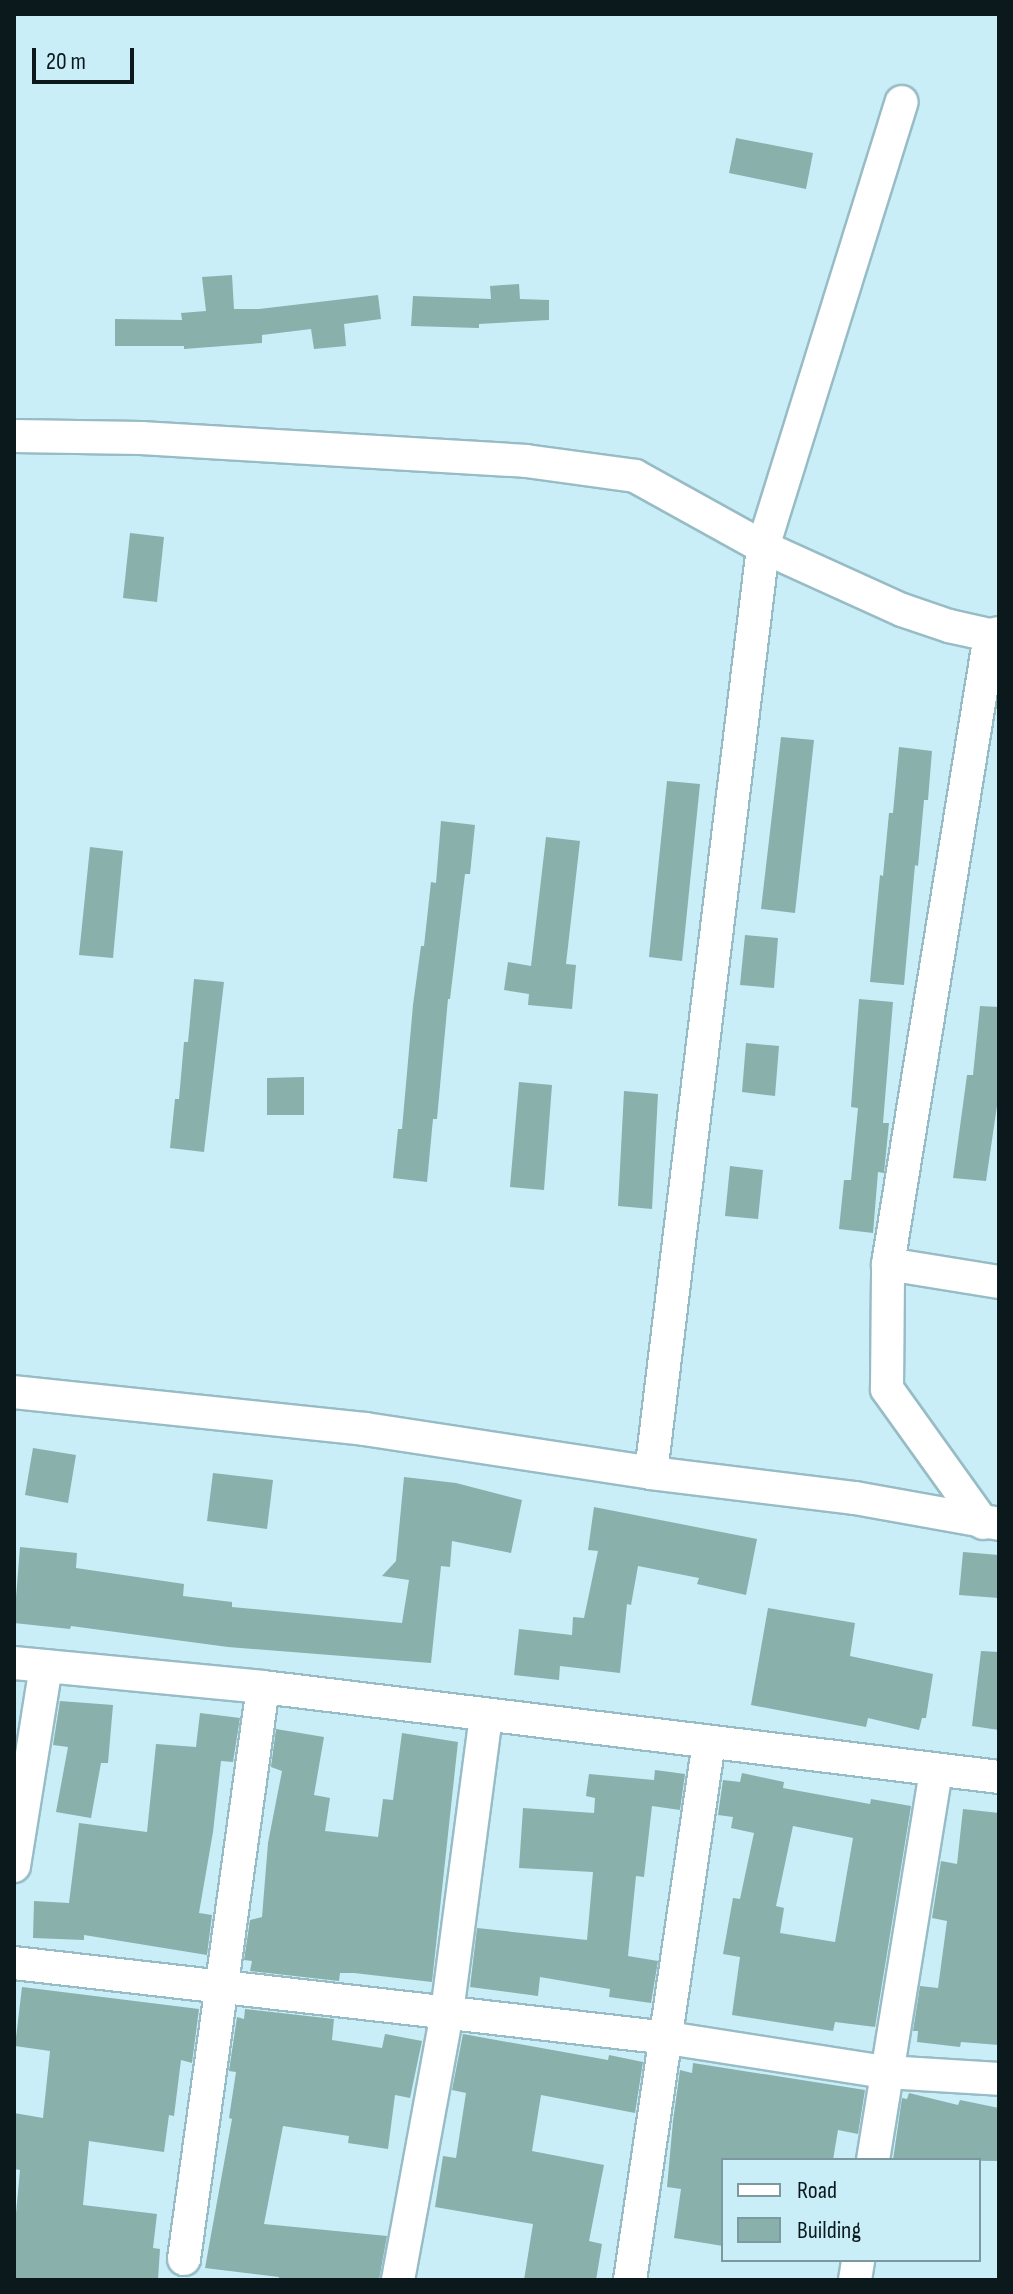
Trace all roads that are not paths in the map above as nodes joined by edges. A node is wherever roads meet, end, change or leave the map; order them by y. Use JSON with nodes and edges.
{"nodes":[{"id":1,"x":902,"y":102,"type":"dead end"},
{"id":2,"x":14,"y":436,"type":"edge"},
{"id":3,"x":763,"y":547,"type":"junction"},
{"id":4,"x":994,"y":634,"type":"edge"},
{"id":5,"x":989,"y":701,"type":"edge"},
{"id":6,"x":888,"y":1264,"type":"junction"},
{"id":7,"x":999,"y":1282,"type":"edge"},
{"id":8,"x":14,"y":1392,"type":"edge"},
{"id":9,"x":651,"y":1473,"type":"junction"},
{"id":10,"x":991,"y":1523,"type":"edge"},
{"id":11,"x":14,"y":1663,"type":"edge"},
{"id":12,"x":46,"y":1667,"type":"junction"},
{"id":13,"x":263,"y":1687,"type":"junction"},
{"id":14,"x":486,"y":1716,"type":"junction"},
{"id":15,"x":709,"y":1742,"type":"junction"},
{"id":16,"x":936,"y":1771,"type":"junction"},
{"id":17,"x":999,"y":1777,"type":"edge"},
{"id":18,"x":14,"y":1866,"type":"edge"},
{"id":19,"x":14,"y":1963,"type":"edge"},
{"id":20,"x":224,"y":1986,"type":"junction"},
{"id":21,"x":447,"y":2012,"type":"junction"},
{"id":22,"x":668,"y":2038,"type":"junction"},
{"id":23,"x":886,"y":2072,"type":"junction"},
{"id":24,"x":999,"y":2079,"type":"edge"},
{"id":25,"x":873,"y":2158,"type":"edge"},
{"id":26,"x":184,"y":2259,"type":"dead end"},
{"id":27,"x":398,"y":2280,"type":"edge"},
{"id":28,"x":630,"y":2280,"type":"edge"}],
"edges":[{"from":1,"to":3,"type":"street"},
{"from":2,"to":3,"type":"street"},
{"from":3,"to":4,"type":"street"},
{"from":3,"to":9,"type":"street"},
{"from":4,"to":5,"type":"street"},
{"from":5,"to":6,"type":"street"},
{"from":6,"to":7,"type":"street"},
{"from":6,"to":10,"type":"street"},
{"from":8,"to":9,"type":"street"},
{"from":9,"to":10,"type":"street"},
{"from":11,"to":12,"type":"street"},
{"from":12,"to":13,"type":"street"},
{"from":12,"to":18,"type":"street"},
{"from":13,"to":14,"type":"street"},
{"from":13,"to":20,"type":"street"},
{"from":14,"to":15,"type":"street"},
{"from":14,"to":21,"type":"street"},
{"from":15,"to":16,"type":"street"},
{"from":15,"to":22,"type":"street"},
{"from":16,"to":17,"type":"street"},
{"from":16,"to":23,"type":"street"},
{"from":19,"to":20,"type":"street"},
{"from":20,"to":21,"type":"street"},
{"from":20,"to":26,"type":"street"},
{"from":21,"to":22,"type":"street"},
{"from":21,"to":27,"type":"street"},
{"from":22,"to":23,"type":"street"},
{"from":22,"to":28,"type":"street"},
{"from":23,"to":24,"type":"street"},
{"from":23,"to":25,"type":"street"}]}
